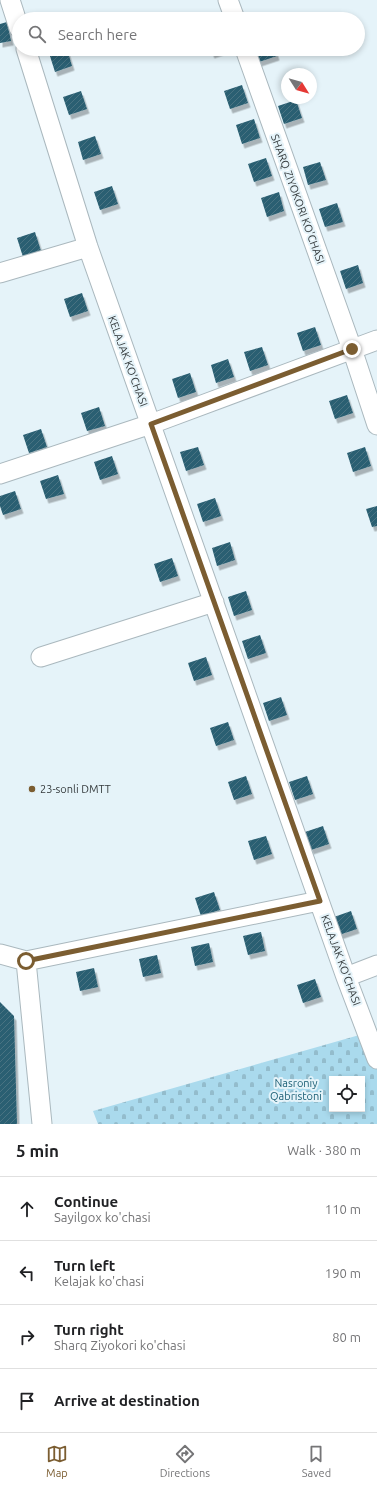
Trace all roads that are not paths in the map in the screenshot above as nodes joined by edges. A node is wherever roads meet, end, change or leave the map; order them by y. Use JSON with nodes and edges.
{"nodes":[{"id":1,"x":9,"y":0,"type":"edge"},
{"id":2,"x":228,"y":0,"type":"edge"},
{"id":3,"x":0,"y":2,"type":"edge"},
{"id":4,"x":13,"y":12,"type":"edge"},
{"id":5,"x":232,"y":12,"type":"edge"},
{"id":6,"x":28,"y":56,"type":"edge"},
{"id":7,"x":247,"y":56,"type":"edge"},
{"id":8,"x":88,"y":247,"type":"junction"},
{"id":9,"x":0,"y":272,"type":"edge"},
{"id":10,"x":377,"y":340,"type":"edge"},
{"id":11,"x":352,"y":349,"type":"junction"},
{"id":12,"x":151,"y":424,"type":"junction"},
{"id":13,"x":377,"y":425,"type":"edge"},
{"id":14,"x":0,"y":474,"type":"edge"},
{"id":15,"x":214,"y":602,"type":"junction"},
{"id":16,"x":41,"y":657,"type":"dead end"},
{"id":17,"x":320,"y":901,"type":"junction"},
{"id":18,"x":0,"y":954,"type":"edge"},
{"id":19,"x":26,"y":961,"type":"junction"},
{"id":20,"x":377,"y":965,"type":"edge"},
{"id":21,"x":346,"y":977,"type":"junction"},
{"id":22,"x":372,"y":1036,"type":"edge"},
{"id":23,"x":377,"y":1059,"type":"edge"},
{"id":24,"x":42,"y":1124,"type":"edge"}],
"edges":[{"from":1,"to":3,"type":"street"},
{"from":1,"to":4,"type":"street"},
{"from":2,"to":5,"type":"street"},
{"from":6,"to":8,"type":"street","name":"KELAJAK KO'CHASI"},
{"from":7,"to":11,"type":"street","name":"SHARQ ZIYOKORI KO'CHASI"},
{"from":8,"to":9,"type":"street"},
{"from":8,"to":12,"type":"street","name":"KELAJAK KO'CHASI"},
{"from":10,"to":11,"type":"street"},
{"from":11,"to":12,"type":"street"},
{"from":11,"to":13,"type":"street","name":"SHARQ ZIYOKORI KO'CHASI"},
{"from":12,"to":14,"type":"street"},
{"from":12,"to":15,"type":"street","name":"KELAJAK KO'CHASI"},
{"from":15,"to":16,"type":"street"},
{"from":15,"to":17,"type":"street","name":"KELAJAK KO'CHASI"},
{"from":17,"to":19,"type":"street"},
{"from":17,"to":21,"type":"street","name":"KELAJAK KO'CHASI"},
{"from":18,"to":19,"type":"street"},
{"from":19,"to":24,"type":"street"},
{"from":20,"to":21,"type":"street"},
{"from":21,"to":22,"type":"street","name":"KELAJAK KO'CHASI"},
{"from":22,"to":23,"type":"street","name":"KELAJAK KO'CHASI"}]}
